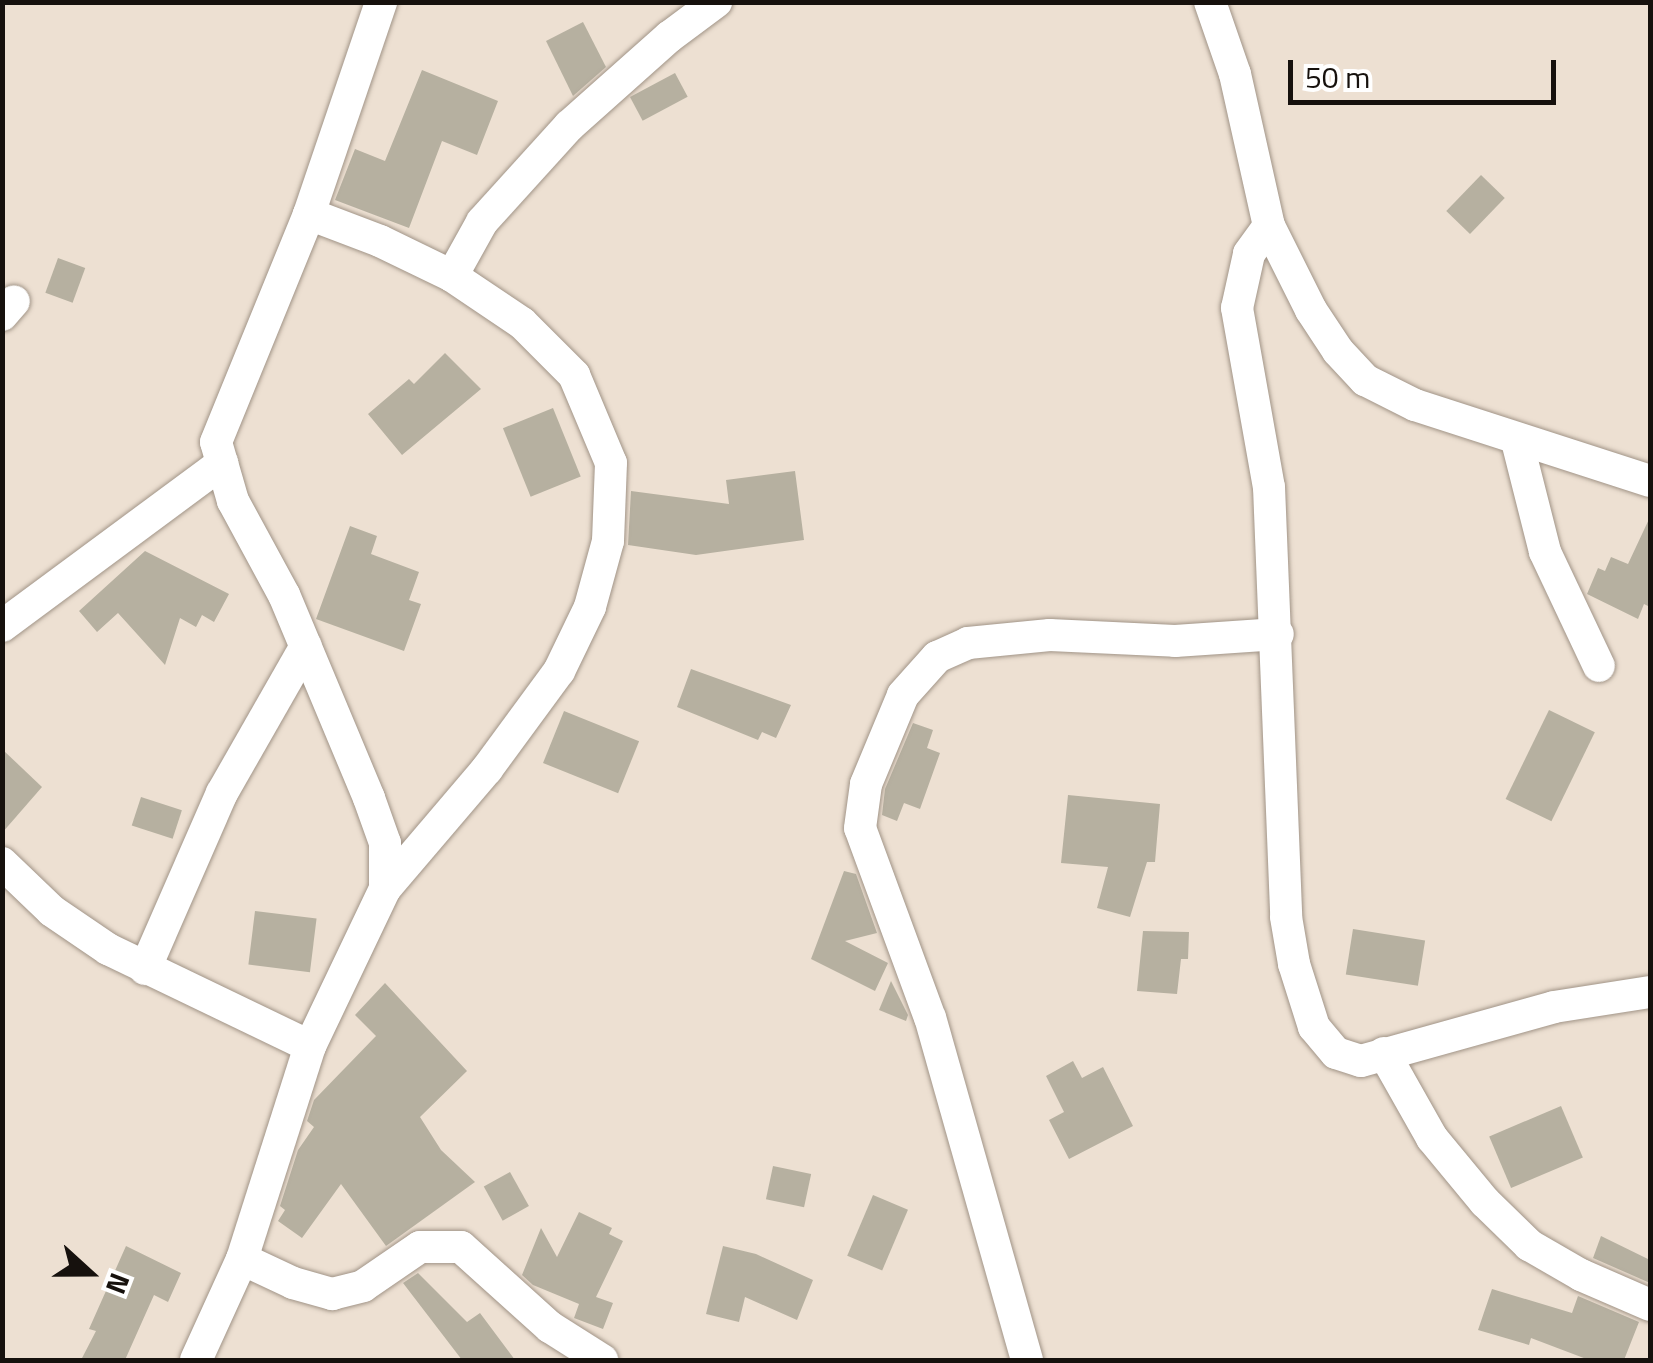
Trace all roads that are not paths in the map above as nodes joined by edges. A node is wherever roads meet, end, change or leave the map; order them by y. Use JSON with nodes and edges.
{"nodes":[{"id":1,"x":381,"y":2,"type":"edge"},
{"id":2,"x":716,"y":2,"type":"edge"},
{"id":3,"x":1210,"y":2,"type":"edge"},
{"id":4,"x":309,"y":214,"type":"junction"},
{"id":5,"x":1269,"y":226,"type":"junction"},
{"id":6,"x":452,"y":276,"type":"junction"},
{"id":7,"x":1516,"y":442,"type":"junction"},
{"id":8,"x":222,"y":463,"type":"junction"},
{"id":9,"x":1650,"y":482,"type":"edge"},
{"id":10,"x":2,"y":626,"type":"edge"},
{"id":11,"x":1278,"y":634,"type":"junction"},
{"id":12,"x":306,"y":646,"type":"junction"},
{"id":13,"x":1599,"y":666,"type":"dead end"},
{"id":14,"x":2,"y":863,"type":"edge"},
{"id":15,"x":385,"y":888,"type":"junction"},
{"id":16,"x":144,"y":969,"type":"junction"},
{"id":17,"x":1650,"y":992,"type":"edge"},
{"id":18,"x":310,"y":1046,"type":"junction"},
{"id":19,"x":1384,"y":1053,"type":"junction"},
{"id":20,"x":242,"y":1259,"type":"junction"},
{"id":21,"x":1650,"y":1304,"type":"edge"},
{"id":22,"x":196,"y":1360,"type":"edge"},
{"id":23,"x":602,"y":1360,"type":"edge"},
{"id":24,"x":1027,"y":1360,"type":"edge"}],
"edges":[{"from":1,"to":4,"type":"street"},
{"from":2,"to":6,"type":"street"},
{"from":3,"to":5,"type":"street"},
{"from":4,"to":6,"type":"street"},
{"from":4,"to":8,"type":"street"},
{"from":5,"to":7,"type":"street"},
{"from":5,"to":11,"type":"street"},
{"from":6,"to":15,"type":"street"},
{"from":7,"to":9,"type":"street"},
{"from":7,"to":13,"type":"street"},
{"from":8,"to":10,"type":"street"},
{"from":8,"to":12,"type":"street"},
{"from":11,"to":19,"type":"street"},
{"from":11,"to":24,"type":"street"},
{"from":12,"to":15,"type":"street"},
{"from":12,"to":16,"type":"street"},
{"from":14,"to":16,"type":"street"},
{"from":15,"to":18,"type":"street"},
{"from":16,"to":18,"type":"street"},
{"from":17,"to":19,"type":"street"},
{"from":18,"to":20,"type":"street"},
{"from":19,"to":21,"type":"street"},
{"from":20,"to":22,"type":"street"},
{"from":20,"to":23,"type":"street"}]}
